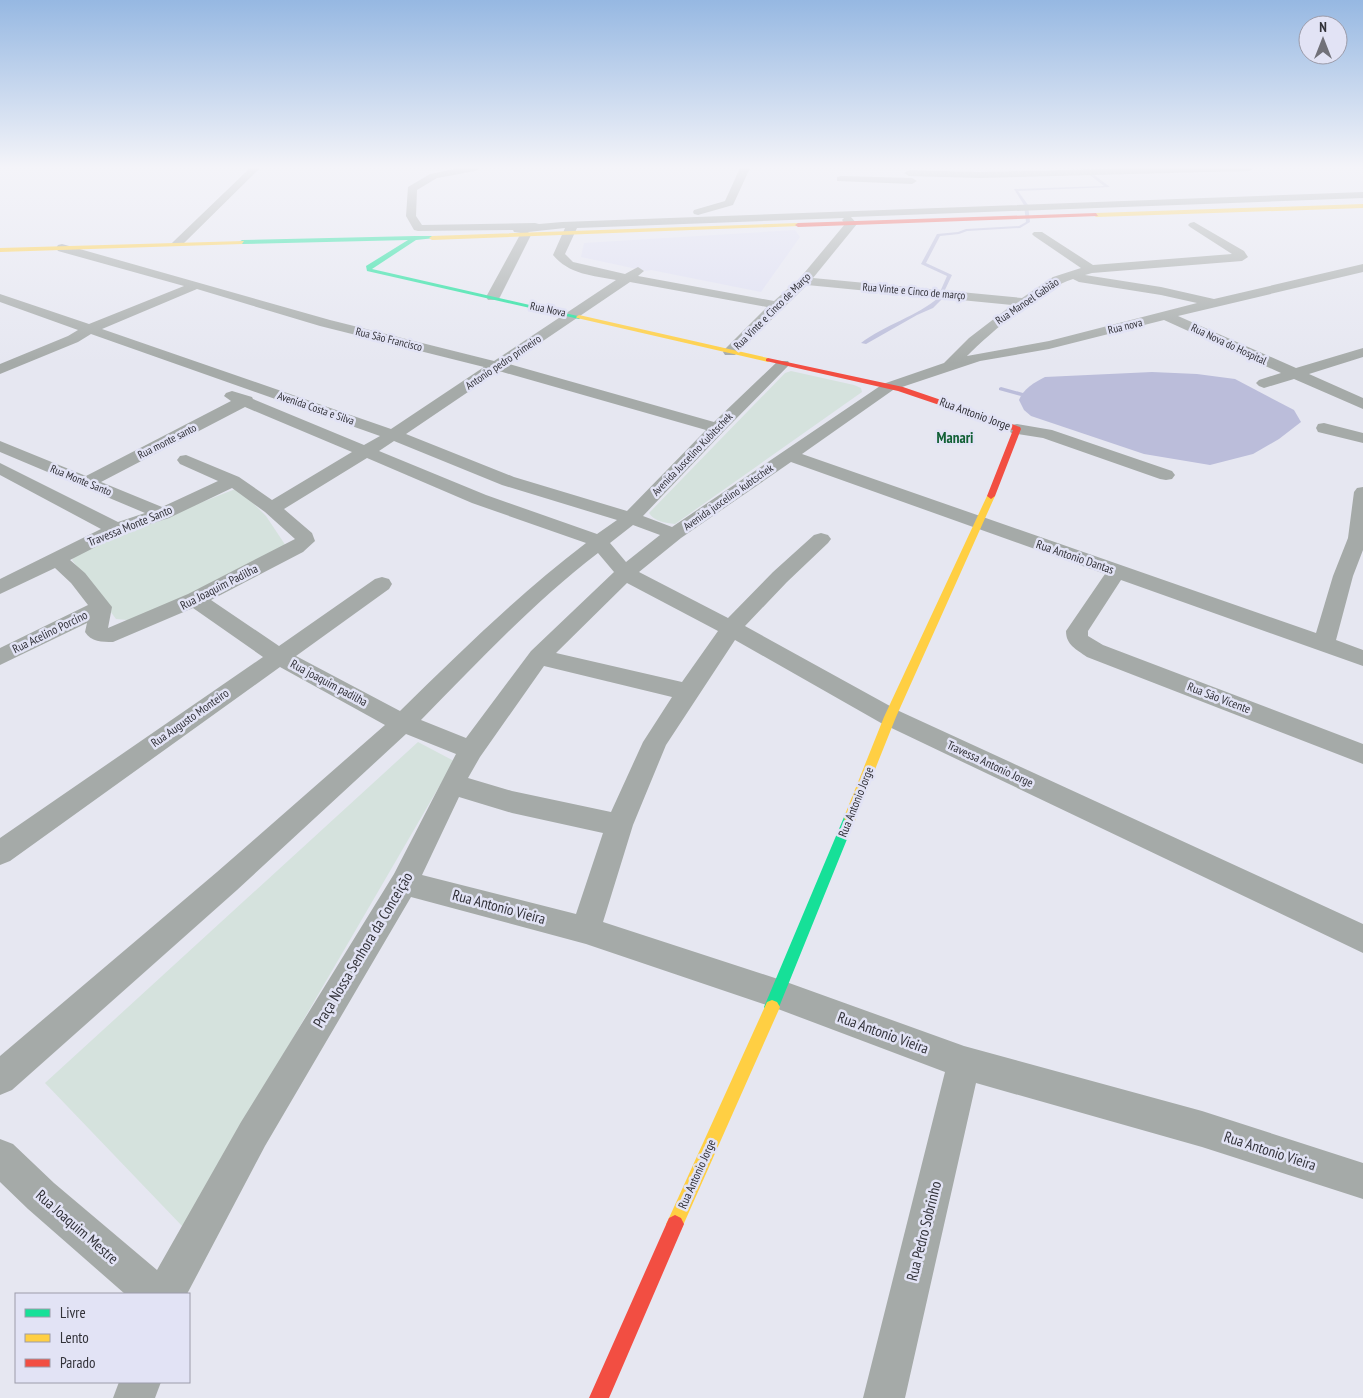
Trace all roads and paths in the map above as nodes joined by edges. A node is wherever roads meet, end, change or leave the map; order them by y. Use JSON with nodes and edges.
{"nodes":[{"id":1,"x":188,"y":233,"type":"edge"},
{"id":2,"x":456,"y":233,"type":"edge"},
{"id":3,"x":500,"y":233,"type":"edge"},
{"id":4,"x":521,"y":233,"type":"edge"},
{"id":5,"x":566,"y":233,"type":"edge"},
{"id":6,"x":841,"y":233,"type":"edge"},
{"id":7,"x":1207,"y":233,"type":"edge"},
{"id":8,"x":1038,"y":234,"type":"dead end"},
{"id":9,"x":400,"y":237,"type":"junction"},
{"id":10,"x":415,"y":238,"type":"junction"},
{"id":11,"x":178,"y":243,"type":"junction"},
{"id":12,"x":62,"y":248,"type":"junction"},
{"id":13,"x":0,"y":250,"type":"edge"},
{"id":14,"x":1363,"y":268,"type":"edge"},
{"id":15,"x":1091,"y":269,"type":"junction"},
{"id":16,"x":633,"y":275,"type":"junction"},
{"id":17,"x":1067,"y":275,"type":"junction"},
{"id":18,"x":804,"y":281,"type":"junction"},
{"id":19,"x":196,"y":285,"type":"junction"},
{"id":20,"x":493,"y":297,"type":"junction"},
{"id":21,"x":0,"y":298,"type":"edge"},
{"id":22,"x":780,"y":302,"type":"junction"},
{"id":23,"x":1024,"y":302,"type":"junction"},
{"id":24,"x":1214,"y":303,"type":"junction"},
{"id":25,"x":0,"y":312,"type":"edge"},
{"id":26,"x":571,"y":314,"type":"junction"},
{"id":27,"x":1167,"y":316,"type":"junction"},
{"id":28,"x":88,"y":330,"type":"junction"},
{"id":29,"x":73,"y":339,"type":"junction"},
{"id":30,"x":730,"y":352,"type":"junction"},
{"id":31,"x":1363,"y":352,"type":"edge"},
{"id":32,"x":144,"y":364,"type":"dead end"},
{"id":33,"x":783,"y":364,"type":"junction"},
{"id":34,"x":498,"y":366,"type":"junction"},
{"id":35,"x":949,"y":366,"type":"junction"},
{"id":36,"x":0,"y":369,"type":"edge"},
{"id":37,"x":1292,"y":373,"type":"junction"},
{"id":38,"x":1264,"y":383,"type":"dead end"},
{"id":39,"x":888,"y":387,"type":"junction"},
{"id":40,"x":218,"y":390,"type":"dead end"},
{"id":41,"x":246,"y":400,"type":"junction"},
{"id":42,"x":1363,"y":404,"type":"edge"},
{"id":43,"x":717,"y":428,"type":"junction"},
{"id":44,"x":1324,"y":428,"type":"dead end"},
{"id":45,"x":1016,"y":429,"type":"junction"},
{"id":46,"x":393,"y":435,"type":"junction"},
{"id":47,"x":1363,"y":438,"type":"edge"},
{"id":48,"x":0,"y":446,"type":"edge"},
{"id":49,"x":367,"y":452,"type":"junction"},
{"id":50,"x":788,"y":455,"type":"junction"},
{"id":51,"x":30,"y":459,"type":"junction"},
{"id":52,"x":186,"y":460,"type":"dead end"},
{"id":53,"x":2,"y":471,"type":"edge"},
{"id":54,"x":1166,"y":475,"type":"dead end"},
{"id":55,"x":508,"y":481,"type":"junction"},
{"id":56,"x":88,"y":482,"type":"junction"},
{"id":57,"x":233,"y":482,"type":"junction"},
{"id":58,"x":1363,"y":492,"type":"edge"},
{"id":59,"x":480,"y":499,"type":"junction"},
{"id":60,"x":272,"y":508,"type":"junction"},
{"id":61,"x":162,"y":514,"type":"junction"},
{"id":62,"x":631,"y":518,"type":"junction"},
{"id":63,"x":978,"y":523,"type":"junction"},
{"id":64,"x":116,"y":529,"type":"junction"},
{"id":65,"x":674,"y":534,"type":"junction"},
{"id":66,"x":1360,"y":538,"type":"edge"},
{"id":67,"x":821,"y":539,"type":"dead end"},
{"id":68,"x":598,"y":541,"type":"junction"},
{"id":69,"x":56,"y":558,"type":"junction"},
{"id":70,"x":1117,"y":572,"type":"junction"},
{"id":71,"x":625,"y":573,"type":"junction"},
{"id":72,"x":382,"y":584,"type":"dead end"},
{"id":73,"x":0,"y":587,"type":"edge"},
{"id":74,"x":195,"y":599,"type":"junction"},
{"id":75,"x":100,"y":607,"type":"junction"},
{"id":76,"x":578,"y":619,"type":"joint"},
{"id":77,"x":731,"y":628,"type":"junction"},
{"id":78,"x":1324,"y":644,"type":"junction"},
{"id":79,"x":278,"y":656,"type":"junction"},
{"id":80,"x":0,"y":657,"type":"edge"},
{"id":81,"x":539,"y":658,"type":"junction"},
{"id":82,"x":1363,"y":658,"type":"edge"},
{"id":83,"x":687,"y":692,"type":"junction"},
{"id":84,"x":890,"y":718,"type":"junction"},
{"id":85,"x":403,"y":723,"type":"junction"},
{"id":86,"x":471,"y":750,"type":"junction"},
{"id":87,"x":1363,"y":754,"type":"edge"},
{"id":88,"x":452,"y":784,"type":"junction"},
{"id":89,"x":619,"y":825,"type":"junction"},
{"id":90,"x":0,"y":853,"type":"edge"},
{"id":91,"x":404,"y":883,"type":"junction"},
{"id":92,"x":586,"y":930,"type":"junction"},
{"id":93,"x":1363,"y":939,"type":"edge"},
{"id":94,"x":778,"y":994,"type":"junction"},
{"id":95,"x":964,"y":1063,"type":"junction"},
{"id":96,"x":0,"y":1078,"type":"edge"},
{"id":97,"x":0,"y":1157,"type":"edge"},
{"id":98,"x":1363,"y":1181,"type":"edge"},
{"id":99,"x":154,"y":1293,"type":"edge"},
{"id":100,"x":167,"y":1293,"type":"edge"},
{"id":101,"x":140,"y":1383,"type":"edge"},
{"id":102,"x":134,"y":1398,"type":"edge"},
{"id":103,"x":599,"y":1398,"type":"edge"},
{"id":104,"x":884,"y":1398,"type":"edge"}],
"edges":[{"from":1,"to":11,"type":"street"},
{"from":2,"to":9,"type":"main road"},
{"from":3,"to":10,"type":"main road"},
{"from":4,"to":20,"type":"street"},
{"from":5,"to":16,"type":"street"},
{"from":6,"to":18,"type":"street","name":"Rua Vinte e Cinco de Março"},
{"from":7,"to":15,"type":"street","name":"Rua Manoel Gabião"},
{"from":8,"to":15,"type":"street"},
{"from":9,"to":10,"type":"main road"},
{"from":9,"to":11,"type":"main road"},
{"from":10,"to":20,"type":"main road","name":"Rua Nova"},
{"from":11,"to":12,"type":"main road"},
{"from":12,"to":13,"type":"main road"},
{"from":12,"to":19,"type":"street","name":"Rua São Francisco"},
{"from":14,"to":24,"type":"street","name":"Rua nova"},
{"from":15,"to":17,"type":"street","name":"Rua Manoel Gabião"},
{"from":16,"to":22,"type":"street"},
{"from":16,"to":26,"type":"street","name":"Antonio pedro primeiro"},
{"from":17,"to":23,"type":"street","name":"Rua Manoel Gabião"},
{"from":17,"to":24,"type":"street"},
{"from":18,"to":22,"type":"street","name":"Rua Vinte e Cinco de Março"},
{"from":18,"to":23,"type":"street","name":"Rua Vinte e Cinco de março"},
{"from":19,"to":28,"type":"street"},
{"from":19,"to":34,"type":"street","name":"Rua São Francisco"},
{"from":20,"to":26,"type":"main road","name":"Rua Nova"},
{"from":21,"to":28,"type":"street","name":"Avenida Costa e Silva"},
{"from":22,"to":30,"type":"street","name":"Rua Vinte e Cinco de Março"},
{"from":23,"to":35,"type":"street","name":"Rua Manoel Gabião"},
{"from":24,"to":27,"type":"street","name":"Rua nova"},
{"from":25,"to":29,"type":"street"},
{"from":26,"to":30,"type":"main road","name":"Rua Nova"},
{"from":26,"to":34,"type":"street","name":"Antonio pedro primeiro"},
{"from":27,"to":35,"type":"street","name":"Rua nova"},
{"from":27,"to":37,"type":"street","name":"Rua Nova do Hospital"},
{"from":28,"to":29,"type":"street"},
{"from":28,"to":46,"type":"street","name":"Avenida Costa e Silva"},
{"from":29,"to":32,"type":"street"},
{"from":29,"to":36,"type":"street"},
{"from":30,"to":33,"type":"main road","name":"Rua Nova"},
{"from":31,"to":37,"type":"street","name":"Rua Nova do Hospital"},
{"from":33,"to":39,"type":"main road","name":"Rua Antonio Jorge"},
{"from":33,"to":43,"type":"street","name":"Avenida Juscelino Kubitschek"},
{"from":34,"to":43,"type":"street","name":"Rua São Francisco"},
{"from":34,"to":46,"type":"street","name":"Antonio pedro primeiro"},
{"from":35,"to":39,"type":"street","name":"Rua nova"},
{"from":37,"to":38,"type":"street","name":"Rua Nova do Hospital"},
{"from":37,"to":42,"type":"street","name":"Rua Nova do Hospital"},
{"from":39,"to":45,"type":"main road","name":"Rua Antonio Jorge"},
{"from":39,"to":50,"type":"street","name":"Avenida juscelino kubtschek"},
{"from":40,"to":41,"type":"street","name":"Avenida Costa e Silva"},
{"from":41,"to":49,"type":"street","name":"Avenida Costa e Silva"},
{"from":41,"to":56,"type":"street","name":"Rua monte santo"},
{"from":43,"to":62,"type":"street","name":"Avenida Juscelino Kubitschek"},
{"from":44,"to":47,"type":"street"},
{"from":45,"to":54,"type":"street"},
{"from":45,"to":63,"type":"main road","name":"Rua Antonio Jorge"},
{"from":46,"to":49,"type":"street","name":"Antonio pedro primeiro"},
{"from":46,"to":55,"type":"street","name":"Avenida Costa e Silva"},
{"from":48,"to":51,"type":"street","name":"Rua Monte Santo"},
{"from":49,"to":59,"type":"street","name":"Avenida Costa e Silva"},
{"from":49,"to":60,"type":"street","name":"Antonio pedro primeiro"},
{"from":50,"to":63,"type":"street","name":"Rua Antonio Dantas"},
{"from":50,"to":65,"type":"street","name":"Avenida juscelino kubtschek"},
{"from":51,"to":53,"type":"street"},
{"from":51,"to":56,"type":"street","name":"Rua Monte Santo"},
{"from":52,"to":57,"type":"street"},
{"from":53,"to":64,"type":"street","name":"Rua Monte Santo"},
{"from":55,"to":59,"type":"street"},
{"from":55,"to":62,"type":"street","name":"Avenida Costa e Silva"},
{"from":56,"to":61,"type":"street","name":"Rua Monte Santo"},
{"from":57,"to":60,"type":"street"},
{"from":57,"to":61,"type":"street","name":"Travessa Monte Santo"},
{"from":58,"to":66,"type":"street"},
{"from":59,"to":68,"type":"street","name":"Avenida Costa e Silva"},
{"from":60,"to":74,"type":"street","name":"Rua Joaquim Padilha"},
{"from":61,"to":64,"type":"street","name":"Travessa Monte Santo"},
{"from":62,"to":65,"type":"street","name":"Avenida Costa e Silva"},
{"from":62,"to":68,"type":"street","name":"Avenida Juscelino Kubitschek"},
{"from":63,"to":70,"type":"street","name":"Rua Antonio Dantas"},
{"from":63,"to":84,"type":"main road","name":"Rua Antonio Jorge"},
{"from":64,"to":69,"type":"street","name":"Travessa Monte Santo"},
{"from":65,"to":71,"type":"street","name":"Avenida juscelino kubtschek"},
{"from":66,"to":78,"type":"street"},
{"from":67,"to":77,"type":"street"},
{"from":68,"to":71,"type":"street","name":"Travessa Antonio Jorge"},
{"from":68,"to":85,"type":"street","name":"Avenida Juscelino Kubitschek"},
{"from":69,"to":73,"type":"street","name":"Travessa Monte Santo"},
{"from":69,"to":75,"type":"street"},
{"from":70,"to":78,"type":"street","name":"Rua Antonio Dantas"},
{"from":70,"to":87,"type":"street","name":"Rua São Vicente"},
{"from":71,"to":76,"type":"street","name":"Avenida juscelino kubtschek"},
{"from":71,"to":77,"type":"street","name":"Travessa Antonio Jorge"},
{"from":72,"to":79,"type":"street","name":"Rua Augusto Monteiro"},
{"from":74,"to":75,"type":"street","name":"Rua Joaquim Padilha"},
{"from":74,"to":79,"type":"street","name":"Rua joaquim padilha"},
{"from":75,"to":80,"type":"street","name":"Rua Acelino Porcino"},
{"from":76,"to":81,"type":"street","name":"Praça Nossa Senhora da Conceição"},
{"from":77,"to":83,"type":"street"},
{"from":77,"to":84,"type":"street","name":"Travessa Antonio Jorge"},
{"from":78,"to":82,"type":"street","name":"Rua Antonio Dantas"},
{"from":79,"to":85,"type":"street","name":"Rua joaquim padilha"},
{"from":79,"to":90,"type":"street","name":"Rua Augusto Monteiro"},
{"from":81,"to":83,"type":"street"},
{"from":81,"to":86,"type":"street","name":"Praça Nossa Senhora da Conceição"},
{"from":83,"to":89,"type":"street"},
{"from":84,"to":93,"type":"street","name":"Travessa Antonio Jorge"},
{"from":84,"to":94,"type":"main road","name":"Rua Antonio Jorge"},
{"from":85,"to":86,"type":"street","name":"Rua joaquim padilha"},
{"from":85,"to":96,"type":"street","name":"Avenida Juscelino Kubitschek"},
{"from":86,"to":88,"type":"street","name":"Praça Nossa Senhora da Conceição"},
{"from":88,"to":89,"type":"street"},
{"from":88,"to":91,"type":"street","name":"Praça Nossa Senhora da Conceição"},
{"from":89,"to":92,"type":"street"},
{"from":91,"to":92,"type":"street","name":"Rua Antonio Vieira"},
{"from":91,"to":100,"type":"street","name":"Praça Nossa Senhora da Conceição"},
{"from":92,"to":94,"type":"street","name":"Rua Antonio Vieira"},
{"from":94,"to":95,"type":"street","name":"Rua Antonio Vieira"},
{"from":94,"to":103,"type":"main road","name":"Rua Antonio Jorge"},
{"from":95,"to":98,"type":"street","name":"Rua Antonio Vieira"},
{"from":95,"to":104,"type":"street","name":"Rua Pedro Sobrinho"},
{"from":97,"to":99,"type":"street","name":"Rua Joaquim Mestre"},
{"from":101,"to":102,"type":"street"}]}
